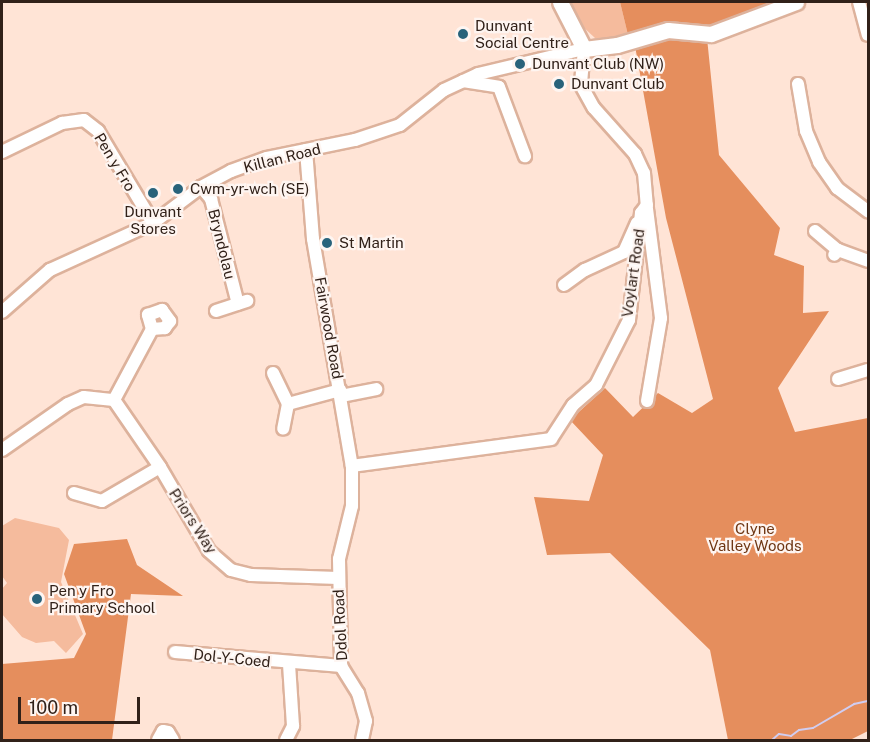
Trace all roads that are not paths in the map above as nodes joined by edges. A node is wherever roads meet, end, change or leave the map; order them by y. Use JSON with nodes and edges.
{"nodes":[{"id":1,"x":560,"y":2,"type":"edge"},
{"id":2,"x":796,"y":2,"type":"edge"},
{"id":3,"x":859,"y":2,"type":"edge"},
{"id":4,"x":868,"y":35,"type":"edge"},
{"id":5,"x":584,"y":49,"type":"junction"},
{"id":6,"x":463,"y":81,"type":"junction"},
{"id":7,"x":798,"y":84,"type":"dead end"},
{"id":8,"x":306,"y":150,"type":"junction"},
{"id":9,"x":2,"y":152,"type":"edge"},
{"id":10,"x":525,"y":156,"type":"dead end"},
{"id":11,"x":201,"y":187,"type":"junction"},
{"id":12,"x":644,"y":209,"type":"junction"},
{"id":13,"x":868,"y":212,"type":"edge"},
{"id":14,"x":153,"y":223,"type":"junction"},
{"id":15,"x":815,"y":231,"type":"dead end"},
{"id":16,"x":868,"y":261,"type":"edge"},
{"id":17,"x":564,"y":285,"type":"dead end"},
{"id":18,"x":216,"y":311,"type":"dead end"},
{"id":19,"x":2,"y":312,"type":"edge"},
{"id":20,"x":152,"y":329,"type":"dead end"},
{"id":21,"x":868,"y":370,"type":"edge"},
{"id":22,"x":273,"y":373,"type":"dead end"},
{"id":23,"x":837,"y":380,"type":"dead end"},
{"id":24,"x":376,"y":389,"type":"dead end"},
{"id":25,"x":340,"y":393,"type":"junction"},
{"id":26,"x":114,"y":400,"type":"junction"},
{"id":27,"x":647,"y":401,"type":"dead end"},
{"id":28,"x":288,"y":404,"type":"junction"},
{"id":29,"x":283,"y":429,"type":"dead end"},
{"id":30,"x":2,"y":450,"type":"edge"},
{"id":31,"x":352,"y":466,"type":"junction"},
{"id":32,"x":160,"y":468,"type":"junction"},
{"id":33,"x":74,"y":493,"type":"dead end"},
{"id":34,"x":352,"y":506,"type":"joint"},
{"id":35,"x":338,"y":578,"type":"junction"},
{"id":36,"x":175,"y":652,"type":"dead end"},
{"id":37,"x":290,"y":664,"type":"junction"},
{"id":38,"x":341,"y":666,"type":"junction"},
{"id":39,"x":173,"y":740,"type":"edge"},
{"id":40,"x":158,"y":741,"type":"edge"},
{"id":41,"x":178,"y":741,"type":"edge"},
{"id":42,"x":286,"y":741,"type":"edge"},
{"id":43,"x":362,"y":741,"type":"edge"}],
"edges":[{"from":1,"to":5,"type":"main road"},
{"from":2,"to":5,"type":"main road"},
{"from":3,"to":4,"type":"street"},
{"from":5,"to":6,"type":"street","name":"Killan Road"},
{"from":5,"to":12,"type":"street","name":"Voylart Road"},
{"from":6,"to":8,"type":"street","name":"Killan Road"},
{"from":6,"to":10,"type":"street"},
{"from":7,"to":13,"type":"street"},
{"from":8,"to":11,"type":"street","name":"Killan Road"},
{"from":8,"to":25,"type":"street","name":"Fairwood Road"},
{"from":9,"to":14,"type":"street","name":"Pen y Fro"},
{"from":11,"to":14,"type":"street","name":"Killan Road"},
{"from":11,"to":18,"type":"street","name":"Bryndolau"},
{"from":12,"to":17,"type":"street"},
{"from":12,"to":27,"type":"street"},
{"from":12,"to":31,"type":"street","name":"Voylart Road"},
{"from":14,"to":19,"type":"street","name":"Killan Road"},
{"from":15,"to":16,"type":"street"},
{"from":20,"to":26,"type":"street"},
{"from":21,"to":23,"type":"street"},
{"from":22,"to":28,"type":"street"},
{"from":24,"to":25,"type":"street"},
{"from":25,"to":28,"type":"street"},
{"from":25,"to":31,"type":"street","name":"Fairwood Road"},
{"from":26,"to":30,"type":"street"},
{"from":26,"to":32,"type":"street","name":"Priors Way"},
{"from":28,"to":29,"type":"street"},
{"from":31,"to":34,"type":"street","name":"Fairwood Road"},
{"from":32,"to":33,"type":"street"},
{"from":32,"to":35,"type":"street","name":"Priors Way"},
{"from":34,"to":35,"type":"street","name":"Ddol Road"},
{"from":35,"to":38,"type":"street","name":"Ddol Road"},
{"from":36,"to":37,"type":"street","name":"Dol-Y-Coed"},
{"from":37,"to":38,"type":"street","name":"Dol-Y-Coed"},
{"from":37,"to":42,"type":"street","name":"Dol-Y-Coed"},
{"from":38,"to":43,"type":"street","name":"Ddol Road"},
{"from":39,"to":40,"type":"street"},
{"from":39,"to":41,"type":"street"}]}
